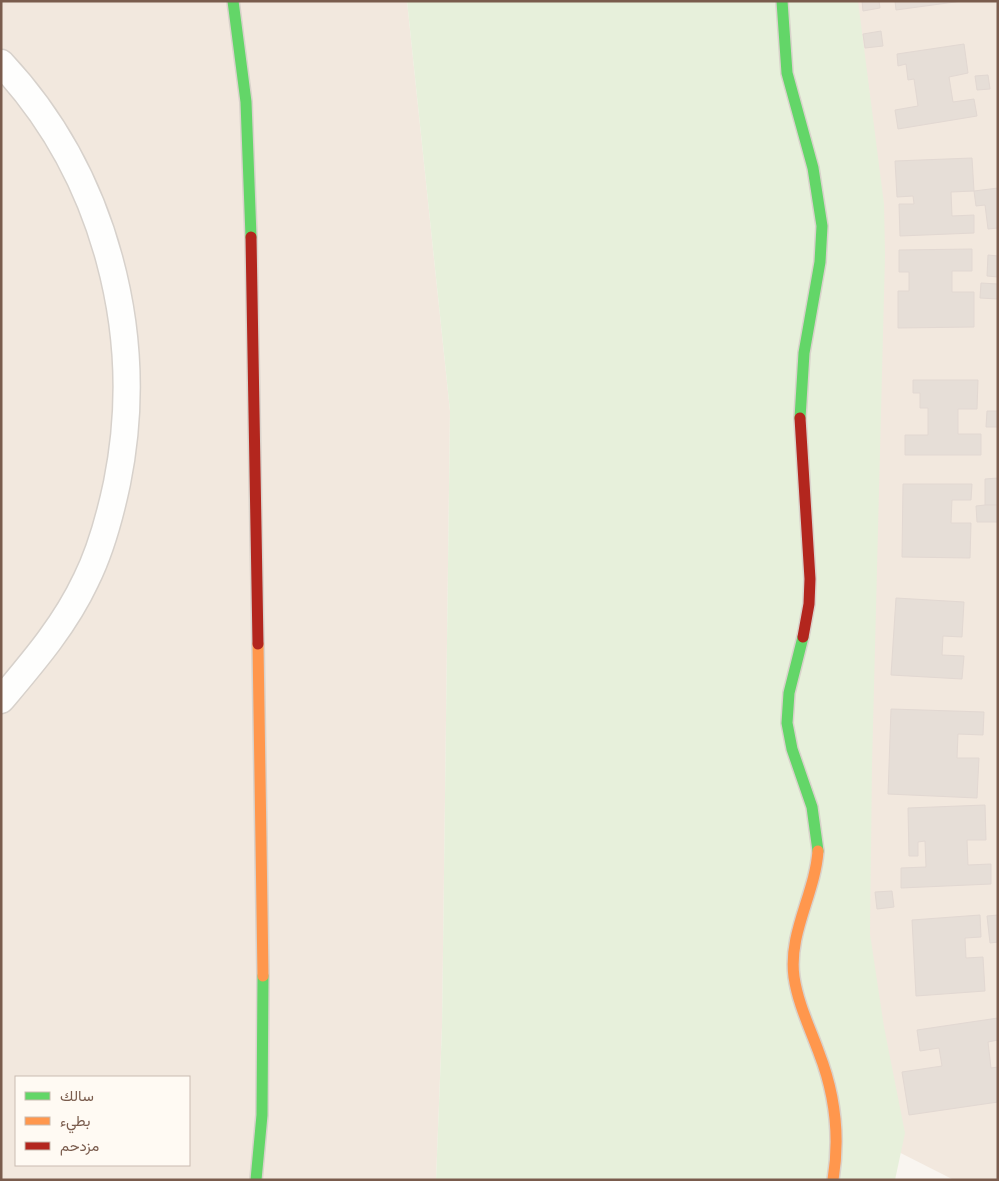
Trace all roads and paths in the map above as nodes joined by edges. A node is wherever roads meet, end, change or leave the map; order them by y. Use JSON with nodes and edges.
{"nodes":[{"id":1,"x":232,"y":1,"type":"edge"},
{"id":2,"x":782,"y":1,"type":"edge"},
{"id":3,"x":1,"y":62,"type":"edge"},
{"id":4,"x":1,"y":700,"type":"edge"},
{"id":5,"x":256,"y":1180,"type":"edge"},
{"id":6,"x":833,"y":1180,"type":"edge"}],
"edges":[{"from":1,"to":5,"type":"street"},
{"from":2,"to":6,"type":"street"},
{"from":3,"to":4,"type":"street"}]}
